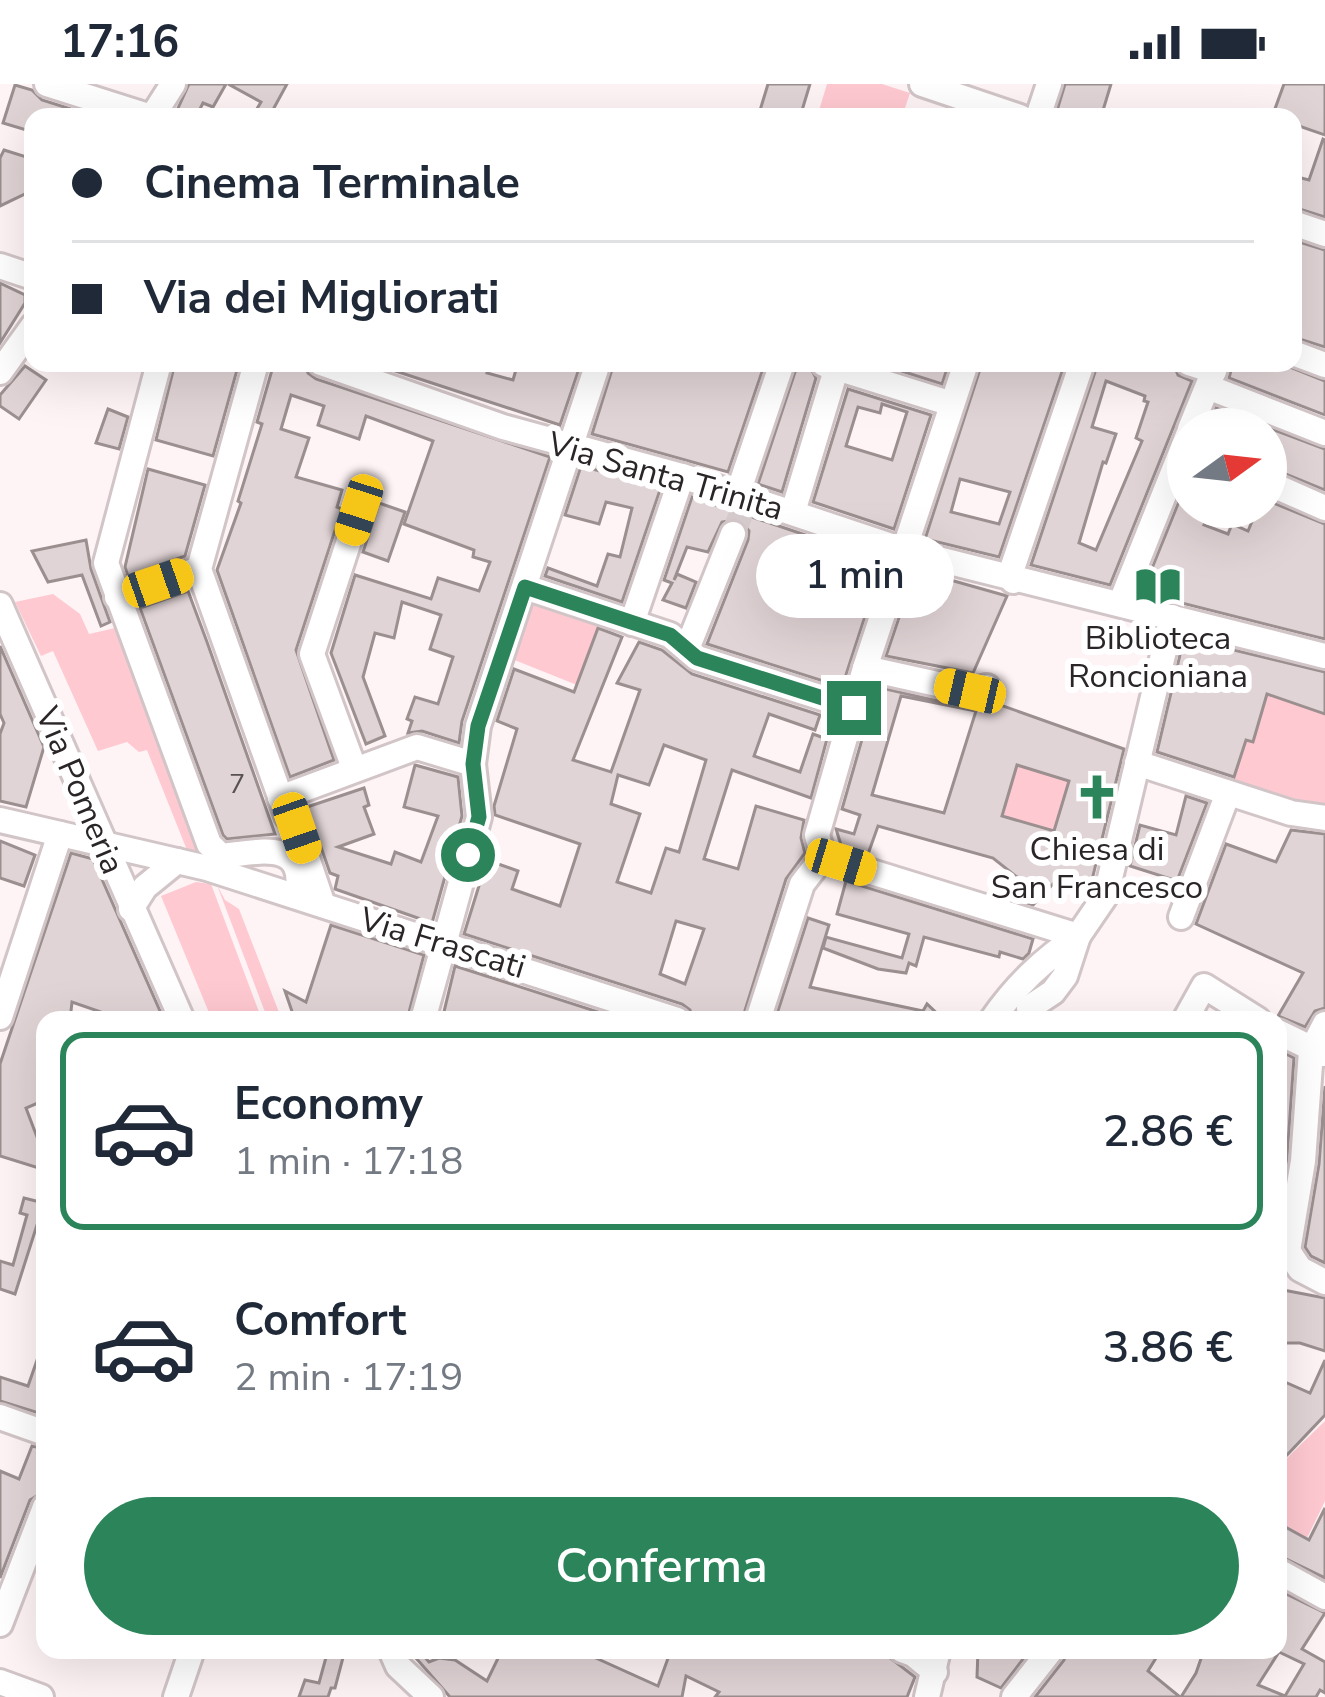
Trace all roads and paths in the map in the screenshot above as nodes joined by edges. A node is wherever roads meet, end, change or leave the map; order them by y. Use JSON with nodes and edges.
{"nodes":[{"id":1,"x":46,"y":84,"type":"edge"},
{"id":2,"x":922,"y":84,"type":"edge"},
{"id":3,"x":123,"y":108,"type":"edge"},
{"id":4,"x":993,"y":108,"type":"edge"},
{"id":5,"x":24,"y":338,"type":"edge"},
{"id":6,"x":0,"y":371,"type":"edge"},
{"id":7,"x":157,"y":372,"type":"edge"},
{"id":8,"x":254,"y":372,"type":"edge"},
{"id":9,"x":348,"y":372,"type":"edge"},
{"id":10,"x":595,"y":372,"type":"edge"},
{"id":11,"x":779,"y":372,"type":"edge"},
{"id":12,"x":830,"y":372,"type":"edge"},
{"id":13,"x":854,"y":372,"type":"edge"},
{"id":14,"x":962,"y":372,"type":"edge"},
{"id":15,"x":1079,"y":372,"type":"edge"},
{"id":16,"x":1213,"y":374,"type":"edge"},
{"id":17,"x":952,"y":404,"type":"junction"},
{"id":18,"x":1200,"y":408,"type":"edge"},
{"id":19,"x":1325,"y":433,"type":"edge"},
{"id":20,"x":573,"y":448,"type":"junction"},
{"id":21,"x":682,"y":476,"type":"junction"},
{"id":22,"x":1167,"y":489,"type":"edge"},
{"id":23,"x":1287,"y":491,"type":"edge"},
{"id":24,"x":743,"y":498,"type":"junction"},
{"id":25,"x":1324,"y":506,"type":"edge"},
{"id":26,"x":359,"y":510,"type":"dead end"},
{"id":27,"x":793,"y":512,"type":"junction"},
{"id":28,"x":734,"y":534,"type":"tunnel mouth"},
{"id":29,"x":906,"y":551,"type":"junction"},
{"id":30,"x":199,"y":569,"type":"junction"},
{"id":31,"x":1013,"y":581,"type":"junction"},
{"id":32,"x":525,"y":587,"type":"junction"},
{"id":33,"x":117,"y":596,"type":"junction"},
{"id":34,"x":1121,"y":602,"type":"junction"},
{"id":35,"x":0,"y":605,"type":"edge"},
{"id":36,"x":1172,"y":617,"type":"junction"},
{"id":37,"x":632,"y":623,"type":"junction"},
{"id":38,"x":687,"y":649,"type":"junction"},
{"id":39,"x":1325,"y":656,"type":"edge"},
{"id":40,"x":865,"y":668,"type":"junction"},
{"id":41,"x":987,"y":687,"type":"dead end"},
{"id":42,"x":854,"y":708,"type":"junction"},
{"id":43,"x":1137,"y":758,"type":"junction"},
{"id":44,"x":473,"y":764,"type":"junction"},
{"id":45,"x":354,"y":768,"type":"junction"},
{"id":46,"x":1227,"y":792,"type":"junction"},
{"id":47,"x":284,"y":807,"type":"junction"},
{"id":48,"x":1323,"y":819,"type":"edge"},
{"id":49,"x":0,"y":820,"type":"edge"},
{"id":50,"x":60,"y":834,"type":"junction"},
{"id":51,"x":104,"y":844,"type":"junction"},
{"id":52,"x":274,"y":850,"type":"junction"},
{"id":53,"x":208,"y":856,"type":"junction"},
{"id":54,"x":823,"y":857,"type":"junction"},
{"id":55,"x":177,"y":861,"type":"junction"},
{"id":56,"x":297,"y":896,"type":"junction"},
{"id":57,"x":323,"y":905,"type":"junction"},
{"id":58,"x":130,"y":909,"type":"junction"},
{"id":59,"x":1181,"y":917,"type":"dead end"},
{"id":60,"x":1078,"y":936,"type":"junction"},
{"id":61,"x":443,"y":943,"type":"junction"},
{"id":62,"x":1025,"y":979,"type":"junction"},
{"id":63,"x":178,"y":1011,"type":"edge"},
{"id":64,"x":425,"y":1011,"type":"edge"},
{"id":65,"x":650,"y":1011,"type":"edge"},
{"id":66,"x":761,"y":1011,"type":"edge"},
{"id":67,"x":999,"y":1011,"type":"edge"},
{"id":68,"x":1025,"y":1011,"type":"edge"},
{"id":69,"x":1029,"y":1011,"type":"edge"},
{"id":70,"x":1190,"y":1011,"type":"edge"},
{"id":71,"x":1244,"y":1011,"type":"edge"},
{"id":72,"x":0,"y":1017,"type":"edge"},
{"id":73,"x":1325,"y":1024,"type":"edge"},
{"id":74,"x":1287,"y":1037,"type":"edge"},
{"id":75,"x":1318,"y":1053,"type":"edge"},
{"id":76,"x":1287,"y":1235,"type":"edge"},
{"id":77,"x":1287,"y":1258,"type":"edge"},
{"id":78,"x":1325,"y":1282,"type":"edge"},
{"id":79,"x":0,"y":1417,"type":"edge"},
{"id":80,"x":36,"y":1430,"type":"edge"},
{"id":81,"x":36,"y":1530,"type":"edge"},
{"id":82,"x":1287,"y":1576,"type":"edge"},
{"id":83,"x":1325,"y":1597,"type":"edge"},
{"id":84,"x":0,"y":1624,"type":"edge"},
{"id":85,"x":189,"y":1659,"type":"edge"},
{"id":86,"x":395,"y":1659,"type":"edge"},
{"id":87,"x":1044,"y":1659,"type":"edge"},
{"id":88,"x":0,"y":1682,"type":"edge"},
{"id":89,"x":41,"y":1697,"type":"edge"},
{"id":90,"x":176,"y":1697,"type":"edge"},
{"id":91,"x":431,"y":1697,"type":"edge"},
{"id":92,"x":1014,"y":1697,"type":"edge"}],
"edges":[{"from":1,"to":3,"type":"street"},
{"from":2,"to":4,"type":"street"},
{"from":5,"to":6,"type":"street"},
{"from":7,"to":33,"type":"street"},
{"from":8,"to":30,"type":"street"},
{"from":9,"to":20,"type":"street","name":"Via Santa Trinita"},
{"from":10,"to":20,"type":"street"},
{"from":11,"to":24,"type":"street"},
{"from":12,"to":27,"type":"street"},
{"from":13,"to":17,"type":"street"},
{"from":14,"to":17,"type":"street"},
{"from":15,"to":31,"type":"street"},
{"from":16,"to":18,"type":"street"},
{"from":16,"to":19,"type":"street"},
{"from":17,"to":29,"type":"street"},
{"from":20,"to":21,"type":"street","name":"Via Santa Trinita"},
{"from":20,"to":32,"type":"street"},
{"from":21,"to":24,"type":"street","name":"Via Santa Trinita"},
{"from":21,"to":37,"type":"street"},
{"from":22,"to":34,"type":"street"},
{"from":23,"to":25,"type":"street"},
{"from":24,"to":27,"type":"street","name":"Via Santa Trinita"},
{"from":26,"to":45,"type":"street"},
{"from":27,"to":29,"type":"street","name":"Via Santa Trinita"},
{"from":28,"to":38,"type":"street"},
{"from":29,"to":31,"type":"street","name":"Via Santa Trinita"},
{"from":29,"to":40,"type":"street"},
{"from":30,"to":33,"type":"street"},
{"from":30,"to":47,"type":"street"},
{"from":31,"to":34,"type":"street","name":"Via Santa Trinita"},
{"from":32,"to":37,"type":"street"},
{"from":32,"to":44,"type":"street"},
{"from":33,"to":53,"type":"street"},
{"from":34,"to":36,"type":"street","name":"Via Santa Trinita"},
{"from":35,"to":51,"type":"street","name":"Via Pomeria"},
{"from":36,"to":39,"type":"street","name":"Via Santa Trinita"},
{"from":36,"to":43,"type":"street"},
{"from":37,"to":38,"type":"street"},
{"from":38,"to":42,"type":"street"},
{"from":40,"to":41,"type":"street"},
{"from":40,"to":42,"type":"street"},
{"from":42,"to":54,"type":"street"},
{"from":43,"to":46,"type":"street"},
{"from":43,"to":60,"type":"street"},
{"from":44,"to":45,"type":"street"},
{"from":44,"to":61,"type":"street"},
{"from":45,"to":47,"type":"street"},
{"from":46,"to":48,"type":"street"},
{"from":46,"to":59,"type":"street"},
{"from":47,"to":52,"type":"street"},
{"from":47,"to":57,"type":"street"},
{"from":49,"to":50,"type":"street"},
{"from":50,"to":51,"type":"street"},
{"from":50,"to":72,"type":"street"},
{"from":51,"to":55,"type":"street"},
{"from":51,"to":58,"type":"street","name":"Via Pomeria"},
{"from":52,"to":53,"type":"street"},
{"from":52,"to":56,"type":"street"},
{"from":53,"to":55,"type":"street"},
{"from":53,"to":56,"type":"street","name":"Via Frascati"},
{"from":54,"to":60,"type":"street"},
{"from":54,"to":66,"type":"street"},
{"from":55,"to":58,"type":"street","name":"Via Pomeria"},
{"from":56,"to":57,"type":"street","name":"Via Frascati"},
{"from":57,"to":61,"type":"street","name":"Via Frascati"},
{"from":58,"to":63,"type":"street","name":"Via Pomeria"},
{"from":60,"to":62,"type":"street"},
{"from":60,"to":69,"type":"street"},
{"from":61,"to":64,"type":"street"},
{"from":61,"to":65,"type":"street","name":"Via Frascati"},
{"from":62,"to":67,"type":"street"},
{"from":62,"to":68,"type":"street"},
{"from":70,"to":71,"type":"street"},
{"from":73,"to":75,"type":"street"},
{"from":74,"to":75,"type":"street"},
{"from":75,"to":76,"type":"street"},
{"from":77,"to":78,"type":"street"},
{"from":79,"to":80,"type":"street"},
{"from":81,"to":84,"type":"street"},
{"from":82,"to":83,"type":"street"},
{"from":85,"to":90,"type":"street"},
{"from":86,"to":91,"type":"street"},
{"from":87,"to":92,"type":"street"},
{"from":88,"to":89,"type":"street"}]}
